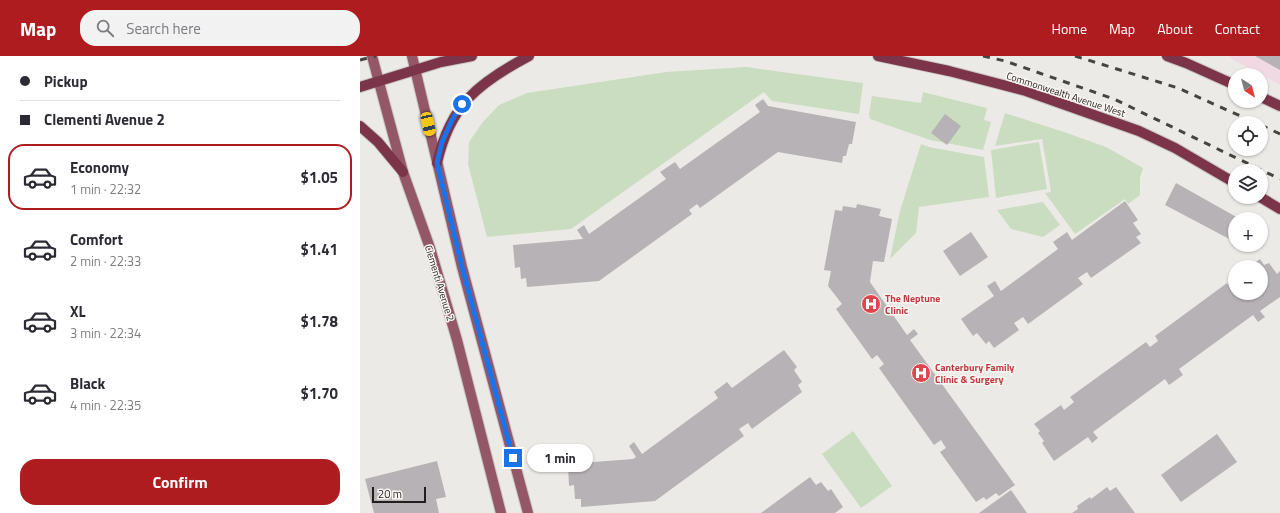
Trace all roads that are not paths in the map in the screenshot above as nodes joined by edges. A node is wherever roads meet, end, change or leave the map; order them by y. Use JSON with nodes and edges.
{"nodes":[{"id":1,"x":372,"y":56,"type":"edge"},
{"id":2,"x":412,"y":56,"type":"edge"},
{"id":3,"x":472,"y":56,"type":"edge"},
{"id":4,"x":529,"y":56,"type":"edge"},
{"id":5,"x":878,"y":56,"type":"edge"},
{"id":6,"x":1167,"y":56,"type":"edge"},
{"id":7,"x":415,"y":70,"type":"junction"},
{"id":8,"x":379,"y":82,"type":"junction"},
{"id":9,"x":1228,"y":82,"type":"edge"},
{"id":10,"x":360,"y":87,"type":"edge"},
{"id":11,"x":1268,"y":101,"type":"edge"},
{"id":12,"x":1280,"y":106,"type":"edge"},
{"id":13,"x":360,"y":126,"type":"edge"},
{"id":14,"x":437,"y":163,"type":"junction"},
{"id":15,"x":403,"y":172,"type":"junction"},
{"id":16,"x":1228,"y":179,"type":"edge"},
{"id":17,"x":1268,"y":202,"type":"edge"},
{"id":18,"x":1280,"y":209,"type":"edge"},
{"id":19,"x":501,"y":513,"type":"edge"},
{"id":20,"x":528,"y":513,"type":"edge"}],
"edges":[{"from":1,"to":8,"type":"main road","name":"Clementi Avenue 2"},
{"from":2,"to":7,"type":"main road"},
{"from":3,"to":7,"type":"main road"},
{"from":4,"to":14,"type":"main road"},
{"from":5,"to":16,"type":"main road","name":"Commonwealth Avenue West"},
{"from":6,"to":9,"type":"main road"},
{"from":7,"to":8,"type":"main road"},
{"from":7,"to":14,"type":"main road"},
{"from":8,"to":10,"type":"main road"},
{"from":8,"to":15,"type":"main road","name":"Clementi Avenue 2"},
{"from":11,"to":12,"type":"main road"},
{"from":13,"to":15,"type":"main road"},
{"from":14,"to":20,"type":"main road"},
{"from":15,"to":19,"type":"main road","name":"Clementi Avenue 2"},
{"from":17,"to":18,"type":"main road"}]}
